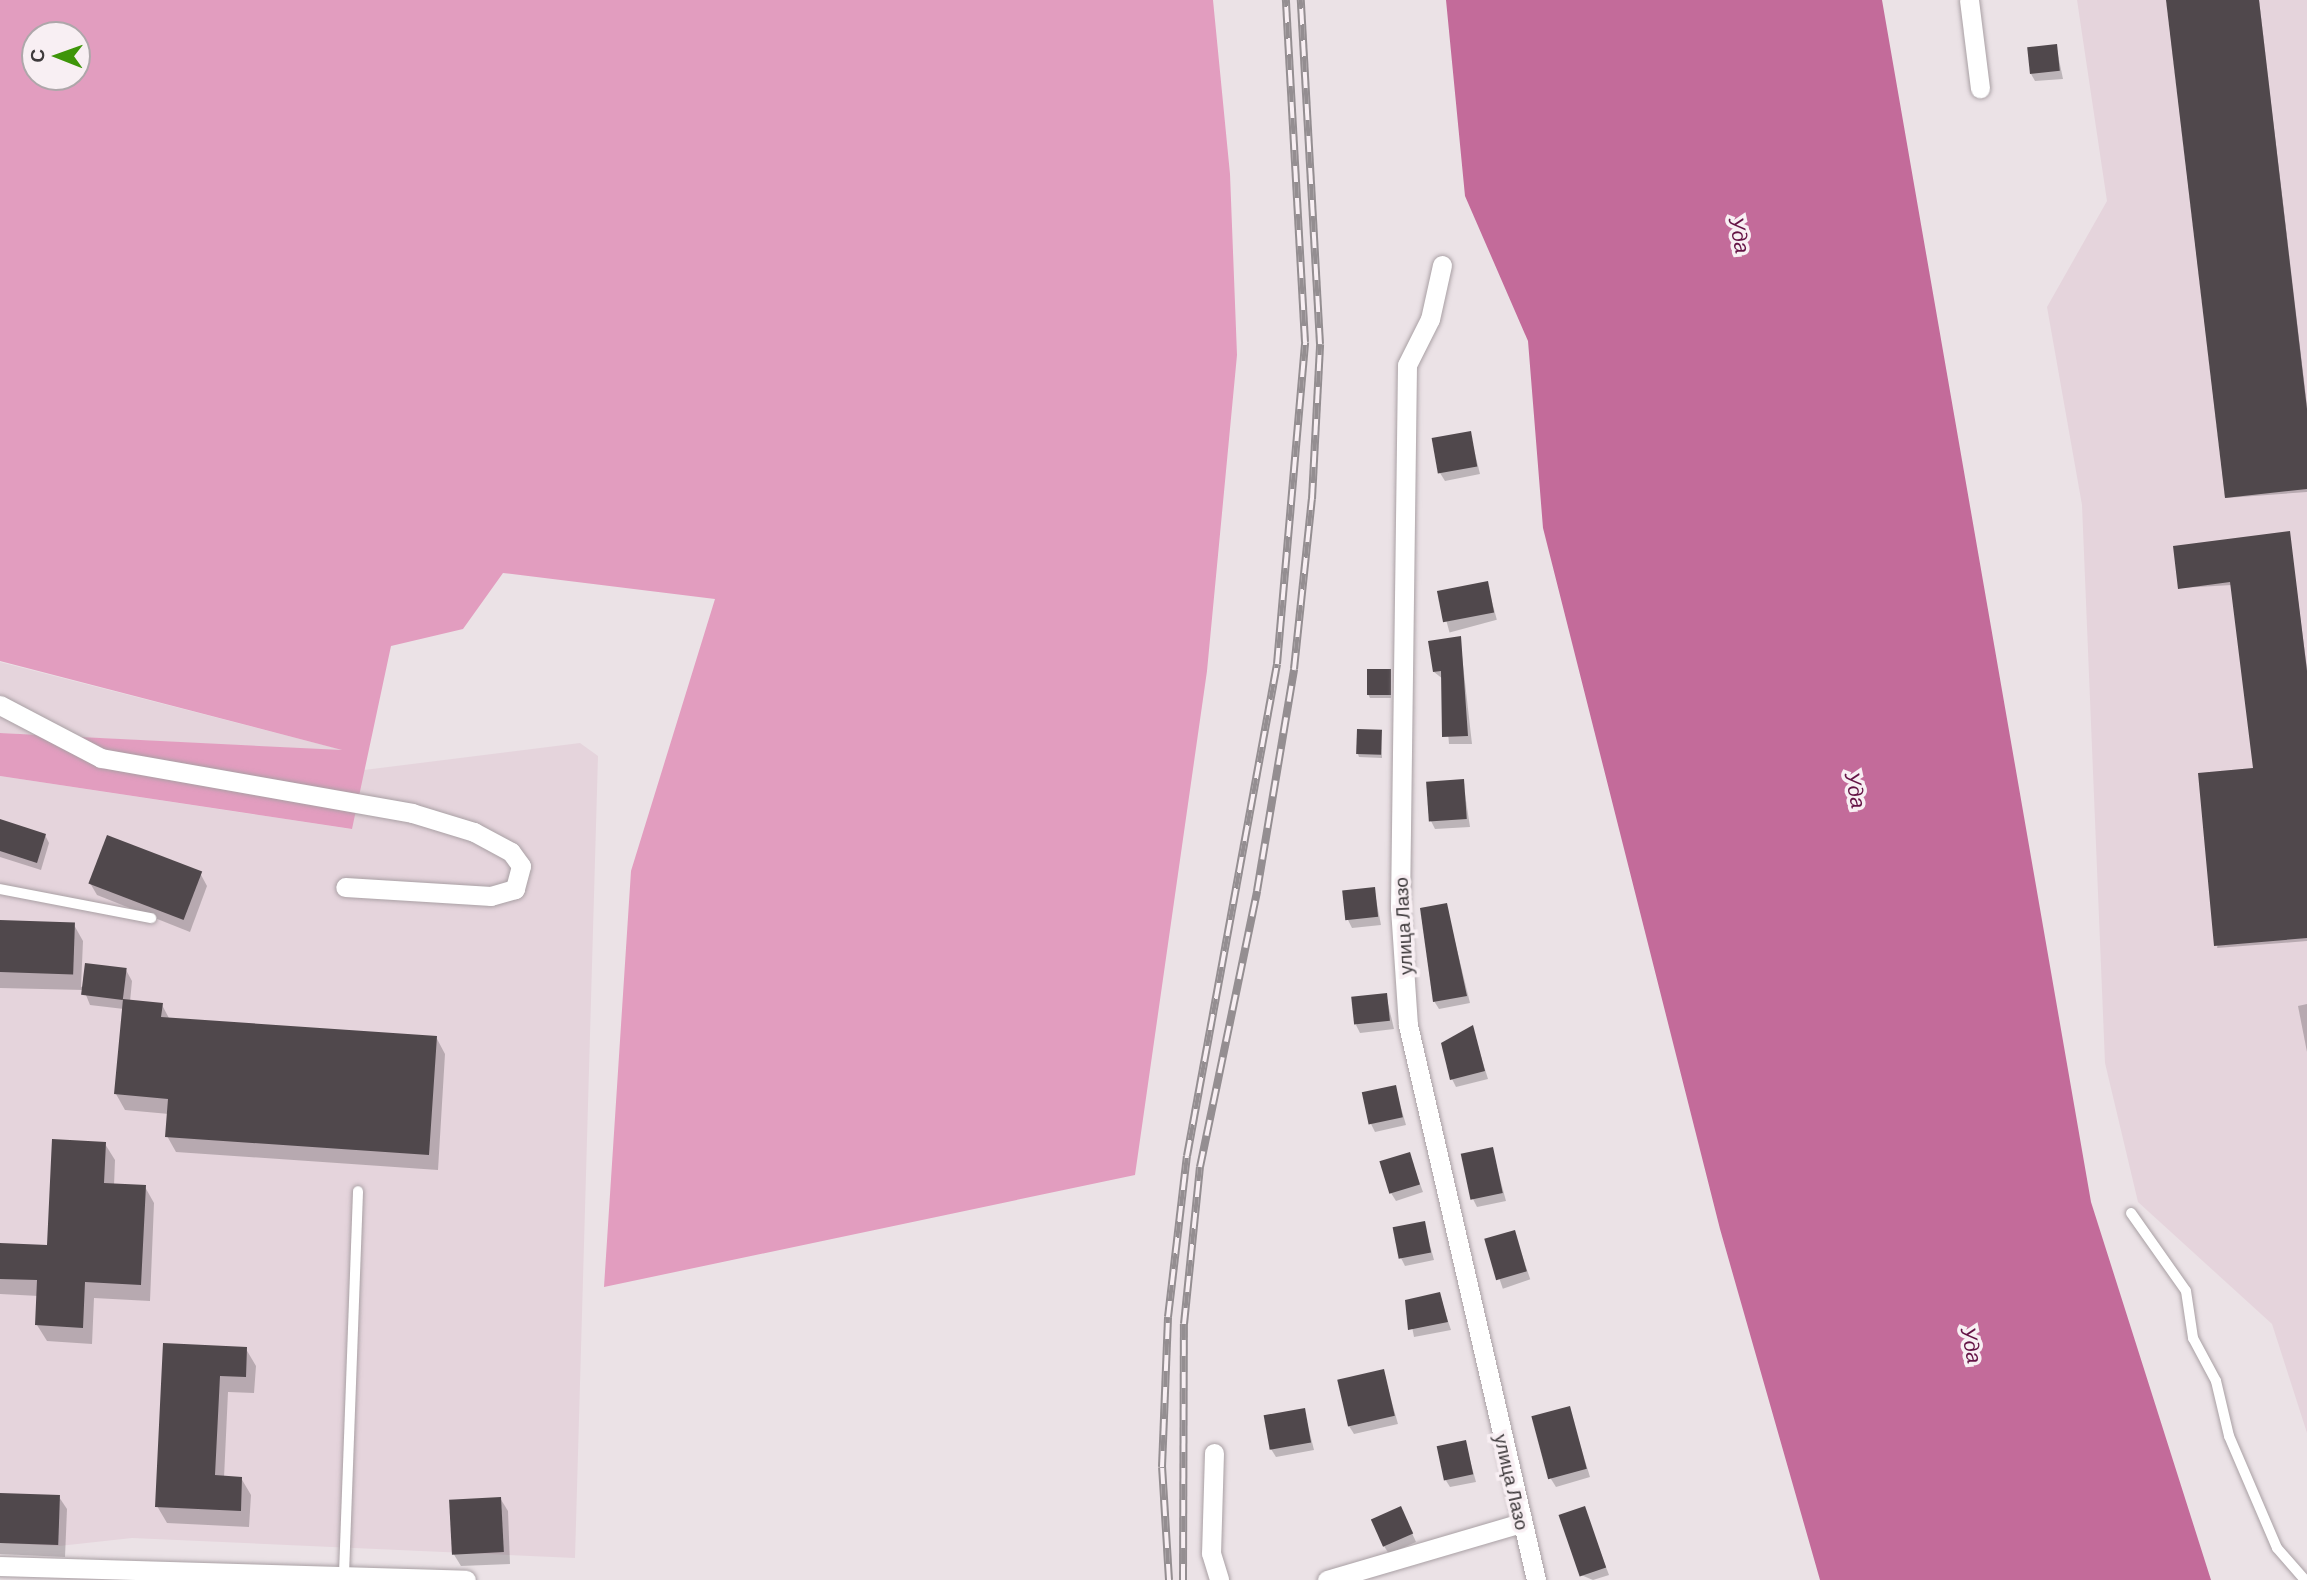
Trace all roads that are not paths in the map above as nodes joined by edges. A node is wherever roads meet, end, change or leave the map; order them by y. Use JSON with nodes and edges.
{"nodes":[{"id":1,"x":1969,"y":0,"type":"edge"},
{"id":2,"x":1980,"y":88,"type":"dead end"},
{"id":3,"x":1442,"y":265,"type":"dead end"},
{"id":4,"x":0,"y":705,"type":"edge"},
{"id":5,"x":345,"y":887,"type":"dead end"},
{"id":6,"x":0,"y":889,"type":"edge"},
{"id":7,"x":151,"y":918,"type":"dead end"},
{"id":8,"x":358,"y":1191,"type":"dead end"},
{"id":9,"x":2131,"y":1213,"type":"dead end"},
{"id":10,"x":1214,"y":1453,"type":"dead end"},
{"id":11,"x":1521,"y":1523,"type":"junction"},
{"id":12,"x":0,"y":1566,"type":"edge"},
{"id":13,"x":181,"y":1574,"type":"edge"},
{"id":14,"x":344,"y":1574,"type":"junction"},
{"id":15,"x":466,"y":1580,"type":"edge"},
{"id":16,"x":1219,"y":1580,"type":"edge"},
{"id":17,"x":1327,"y":1580,"type":"edge"},
{"id":18,"x":1535,"y":1580,"type":"edge"},
{"id":19,"x":2305,"y":1580,"type":"edge"}],
"edges":[{"from":1,"to":2,"type":"street"},
{"from":3,"to":11,"type":"street","name":"улица Лазо"},
{"from":4,"to":5,"type":"street"},
{"from":6,"to":7,"type":"lane"},
{"from":8,"to":14,"type":"lane"},
{"from":9,"to":19,"type":"lane"},
{"from":10,"to":16,"type":"street"},
{"from":11,"to":17,"type":"street"},
{"from":11,"to":18,"type":"street","name":"улица Лазо"},
{"from":12,"to":13,"type":"street"},
{"from":13,"to":14,"type":"street"},
{"from":14,"to":15,"type":"street"}]}
